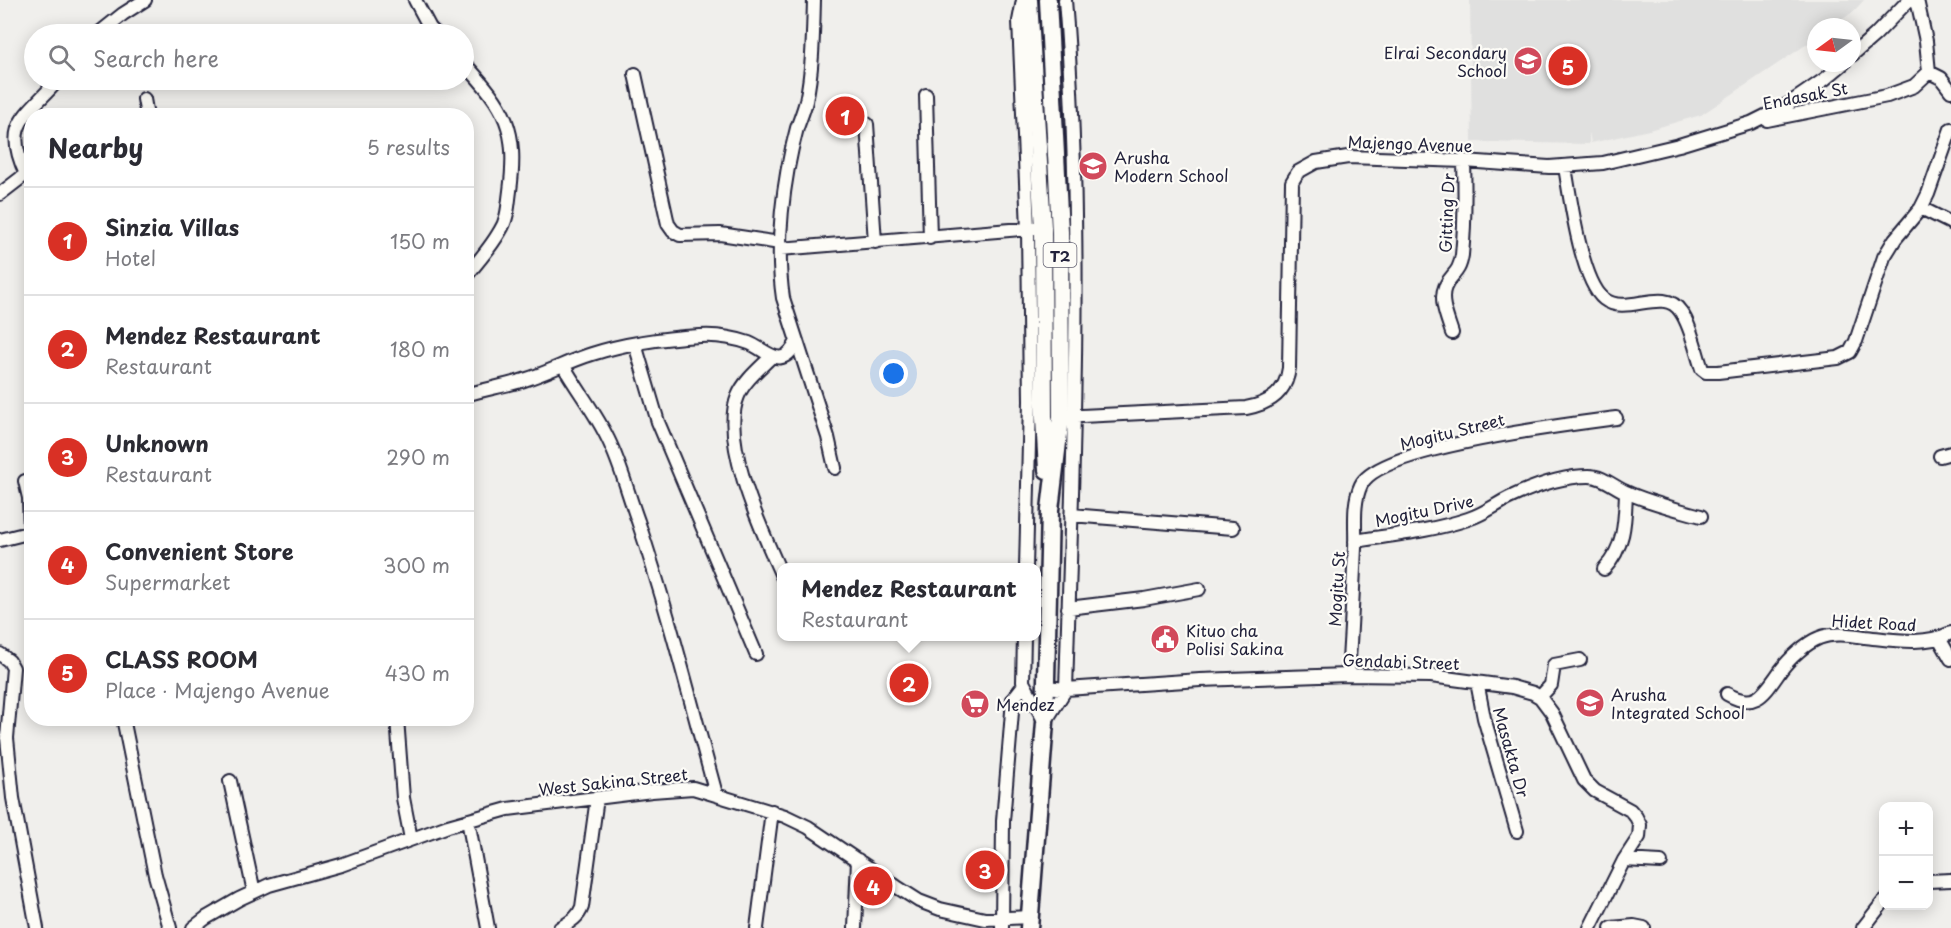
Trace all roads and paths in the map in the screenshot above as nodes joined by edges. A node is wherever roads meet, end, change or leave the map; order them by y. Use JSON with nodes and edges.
{"nodes":[{"id":1,"x":145,"y":0,"type":"edge"},
{"id":2,"x":415,"y":0,"type":"edge"},
{"id":3,"x":814,"y":0,"type":"edge"},
{"id":4,"x":1015,"y":0,"type":"edge"},
{"id":5,"x":1023,"y":0,"type":"edge"},
{"id":6,"x":1048,"y":0,"type":"edge"},
{"id":7,"x":1065,"y":0,"type":"edge"},
{"id":8,"x":1909,"y":0,"type":"edge"},
{"id":9,"x":1917,"y":0,"type":"edge"},
{"id":10,"x":1024,"y":7,"type":"edge"},
{"id":11,"x":110,"y":24,"type":"edge"},
{"id":12,"x":428,"y":24,"type":"edge"},
{"id":13,"x":1861,"y":47,"type":"edge"},
{"id":14,"x":1833,"y":72,"type":"edge"},
{"id":15,"x":1929,"y":72,"type":"junction"},
{"id":16,"x":474,"y":74,"type":"edge"},
{"id":17,"x":635,"y":74,"type":"dead end"},
{"id":18,"x":49,"y":90,"type":"edge"},
{"id":19,"x":1951,"y":91,"type":"edge"},
{"id":20,"x":926,"y":95,"type":"dead end"},
{"id":21,"x":144,"y":99,"type":"dead end"},
{"id":22,"x":33,"y":108,"type":"edge"},
{"id":23,"x":146,"y":108,"type":"edge"},
{"id":24,"x":24,"y":118,"type":"edge"},
{"id":25,"x":1751,"y":123,"type":"junction"},
{"id":26,"x":867,"y":124,"type":"dead end"},
{"id":27,"x":1951,"y":129,"type":"edge"},
{"id":28,"x":1464,"y":161,"type":"junction"},
{"id":29,"x":24,"y":167,"type":"edge"},
{"id":30,"x":1565,"y":167,"type":"junction"},
{"id":31,"x":24,"y":178,"type":"edge"},
{"id":32,"x":0,"y":194,"type":"edge"},
{"id":33,"x":1921,"y":208,"type":"junction"},
{"id":34,"x":1951,"y":223,"type":"edge"},
{"id":35,"x":1035,"y":228,"type":"junction"},
{"id":36,"x":930,"y":238,"type":"junction"},
{"id":37,"x":875,"y":242,"type":"junction"},
{"id":38,"x":780,"y":246,"type":"junction"},
{"id":39,"x":474,"y":266,"type":"edge"},
{"id":40,"x":1452,"y":333,"type":"dead end"},
{"id":41,"x":797,"y":341,"type":"junction"},
{"id":42,"x":635,"y":344,"type":"junction"},
{"id":43,"x":771,"y":357,"type":"junction"},
{"id":44,"x":563,"y":365,"type":"junction"},
{"id":45,"x":474,"y":393,"type":"edge"},
{"id":46,"x":1070,"y":416,"type":"junction"},
{"id":47,"x":1616,"y":418,"type":"dead end"},
{"id":48,"x":1051,"y":447,"type":"junction"},
{"id":49,"x":835,"y":468,"type":"dead end"},
{"id":50,"x":1626,"y":492,"type":"junction"},
{"id":51,"x":1071,"y":515,"type":"junction"},
{"id":52,"x":1701,"y":516,"type":"dead end"},
{"id":53,"x":1233,"y":528,"type":"dead end"},
{"id":54,"x":24,"y":534,"type":"edge"},
{"id":55,"x":0,"y":540,"type":"edge"},
{"id":56,"x":1355,"y":541,"type":"junction"},
{"id":57,"x":1026,"y":563,"type":"edge"},
{"id":58,"x":777,"y":564,"type":"edge"},
{"id":59,"x":1604,"y":569,"type":"dead end"},
{"id":60,"x":1198,"y":589,"type":"dead end"},
{"id":61,"x":1068,"y":608,"type":"junction"},
{"id":62,"x":1945,"y":636,"type":"edge"},
{"id":63,"x":1024,"y":641,"type":"edge"},
{"id":64,"x":0,"y":654,"type":"edge"},
{"id":65,"x":756,"y":654,"type":"dead end"},
{"id":66,"x":1951,"y":659,"type":"edge"},
{"id":67,"x":1580,"y":660,"type":"dead end"},
{"id":68,"x":1348,"y":675,"type":"junction"},
{"id":69,"x":1477,"y":682,"type":"junction"},
{"id":70,"x":1024,"y":685,"type":"junction"},
{"id":71,"x":1046,"y":687,"type":"junction"},
{"id":72,"x":1066,"y":689,"type":"junction"},
{"id":73,"x":1727,"y":694,"type":"dead end"},
{"id":74,"x":1540,"y":697,"type":"junction"},
{"id":75,"x":1045,"y":722,"type":"junction"},
{"id":76,"x":125,"y":726,"type":"edge"},
{"id":77,"x":398,"y":726,"type":"edge"},
{"id":78,"x":230,"y":781,"type":"dead end"},
{"id":79,"x":716,"y":794,"type":"junction"},
{"id":80,"x":597,"y":798,"type":"junction"},
{"id":81,"x":772,"y":811,"type":"junction"},
{"id":82,"x":468,"y":820,"type":"junction"},
{"id":83,"x":1517,"y":831,"type":"dead end"},
{"id":84,"x":411,"y":840,"type":"junction"},
{"id":85,"x":858,"y":860,"type":"junction"},
{"id":86,"x":1624,"y":860,"type":"junction"},
{"id":87,"x":1661,"y":862,"type":"dead end"},
{"id":88,"x":1951,"y":880,"type":"edge"},
{"id":89,"x":1933,"y":881,"type":"edge"},
{"id":90,"x":254,"y":892,"type":"junction"},
{"id":91,"x":1879,"y":907,"type":"edge"},
{"id":92,"x":1002,"y":923,"type":"edge"},
{"id":93,"x":1029,"y":923,"type":"edge"},
{"id":94,"x":570,"y":927,"type":"edge"},
{"id":95,"x":37,"y":928,"type":"edge"},
{"id":96,"x":170,"y":928,"type":"edge"},
{"id":97,"x":193,"y":928,"type":"edge"},
{"id":98,"x":488,"y":928,"type":"edge"},
{"id":99,"x":757,"y":928,"type":"edge"},
{"id":100,"x":855,"y":928,"type":"edge"},
{"id":101,"x":1590,"y":928,"type":"edge"},
{"id":102,"x":1611,"y":928,"type":"edge"},
{"id":103,"x":1644,"y":928,"type":"edge"},
{"id":104,"x":1863,"y":928,"type":"edge"}],
"edges":[{"from":1,"to":11,"type":"street"},
{"from":2,"to":12,"type":"street"},
{"from":3,"to":38,"type":"street"},
{"from":4,"to":10,"type":"street"},
{"from":5,"to":10,"type":"street"},
{"from":6,"to":46,"type":"highway","number":"T2"},
{"from":7,"to":46,"type":"street"},
{"from":8,"to":13,"type":"street"},
{"from":9,"to":15,"type":"street"},
{"from":10,"to":35,"type":"highway","number":"T2"},
{"from":14,"to":25,"type":"street","name":"Majengo Avenue"},
{"from":15,"to":19,"type":"street"},
{"from":15,"to":25,"type":"street","name":"Endasak St"},
{"from":16,"to":39,"type":"street"},
{"from":17,"to":38,"type":"street"},
{"from":18,"to":22,"type":"street"},
{"from":20,"to":36,"type":"street"},
{"from":21,"to":23,"type":"street"},
{"from":24,"to":29,"type":"street"},
{"from":25,"to":30,"type":"street","name":"Majengo Avenue"},
{"from":26,"to":37,"type":"street"},
{"from":27,"to":33,"type":"street"},
{"from":28,"to":30,"type":"street","name":"Majengo Avenue"},
{"from":28,"to":40,"type":"street","name":"Gitting Dr"},
{"from":28,"to":46,"type":"street","name":"Majengo Avenue"},
{"from":30,"to":33,"type":"street"},
{"from":31,"to":32,"type":"street"},
{"from":33,"to":34,"type":"street"},
{"from":35,"to":36,"type":"street"},
{"from":35,"to":48,"type":"highway","number":"T2"},
{"from":35,"to":57,"type":"street"},
{"from":36,"to":37,"type":"street"},
{"from":37,"to":38,"type":"street"},
{"from":38,"to":41,"type":"street"},
{"from":41,"to":43,"type":"street"},
{"from":41,"to":49,"type":"street"},
{"from":42,"to":43,"type":"street"},
{"from":42,"to":44,"type":"street"},
{"from":42,"to":65,"type":"street"},
{"from":43,"to":58,"type":"street"},
{"from":44,"to":45,"type":"street"},
{"from":44,"to":79,"type":"street"},
{"from":46,"to":48,"type":"highway","number":"T2"},
{"from":46,"to":51,"type":"street"},
{"from":47,"to":56,"type":"street","name":"Mogitu Street"},
{"from":48,"to":71,"type":"highway","number":"T2"},
{"from":50,"to":52,"type":"street","name":"Mogitu Drive"},
{"from":50,"to":56,"type":"street","name":"Mogitu Drive"},
{"from":50,"to":59,"type":"street"},
{"from":51,"to":53,"type":"street"},
{"from":51,"to":61,"type":"street"},
{"from":54,"to":55,"type":"street"},
{"from":56,"to":68,"type":"street","name":"Mogitu St"},
{"from":60,"to":61,"type":"street"},
{"from":61,"to":72,"type":"street"},
{"from":62,"to":66,"type":"street","name":"Hidet Road"},
{"from":62,"to":73,"type":"street","name":"Hidet Road"},
{"from":63,"to":70,"type":"street"},
{"from":64,"to":95,"type":"street"},
{"from":67,"to":74,"type":"street"},
{"from":68,"to":69,"type":"street","name":"Gendabi Street"},
{"from":68,"to":72,"type":"street","name":"Gendabi Street"},
{"from":69,"to":74,"type":"street","name":"Gendabi Street"},
{"from":69,"to":83,"type":"street","name":"Masakta Dr"},
{"from":70,"to":75,"type":"street"},
{"from":70,"to":92,"type":"street"},
{"from":71,"to":72,"type":"street","name":"Gendabi Street"},
{"from":71,"to":75,"type":"highway","number":"T2"},
{"from":72,"to":75,"type":"street"},
{"from":74,"to":86,"type":"street"},
{"from":75,"to":93,"type":"highway","number":"T2"},
{"from":76,"to":96,"type":"street"},
{"from":77,"to":84,"type":"street"},
{"from":78,"to":90,"type":"street"},
{"from":79,"to":80,"type":"street","name":"West Sakina Street"},
{"from":79,"to":81,"type":"street","name":"West Sakina Street"},
{"from":80,"to":82,"type":"street","name":"West Sakina Street"},
{"from":80,"to":94,"type":"street"},
{"from":81,"to":85,"type":"street","name":"West Sakina Street"},
{"from":81,"to":99,"type":"street"},
{"from":82,"to":84,"type":"street","name":"West Sakina Street"},
{"from":82,"to":98,"type":"street"},
{"from":84,"to":90,"type":"street","name":"West Sakina Street"},
{"from":85,"to":92,"type":"street","name":"West Sakina Street"},
{"from":85,"to":100,"type":"street"},
{"from":86,"to":87,"type":"street"},
{"from":86,"to":101,"type":"street"},
{"from":88,"to":89,"type":"street"},
{"from":90,"to":97,"type":"street","name":"West Sakina Street"},
{"from":91,"to":104,"type":"street"},
{"from":92,"to":93,"type":"street","name":"West Sakina Street"},
{"from":102,"to":103,"type":"street"}]}
